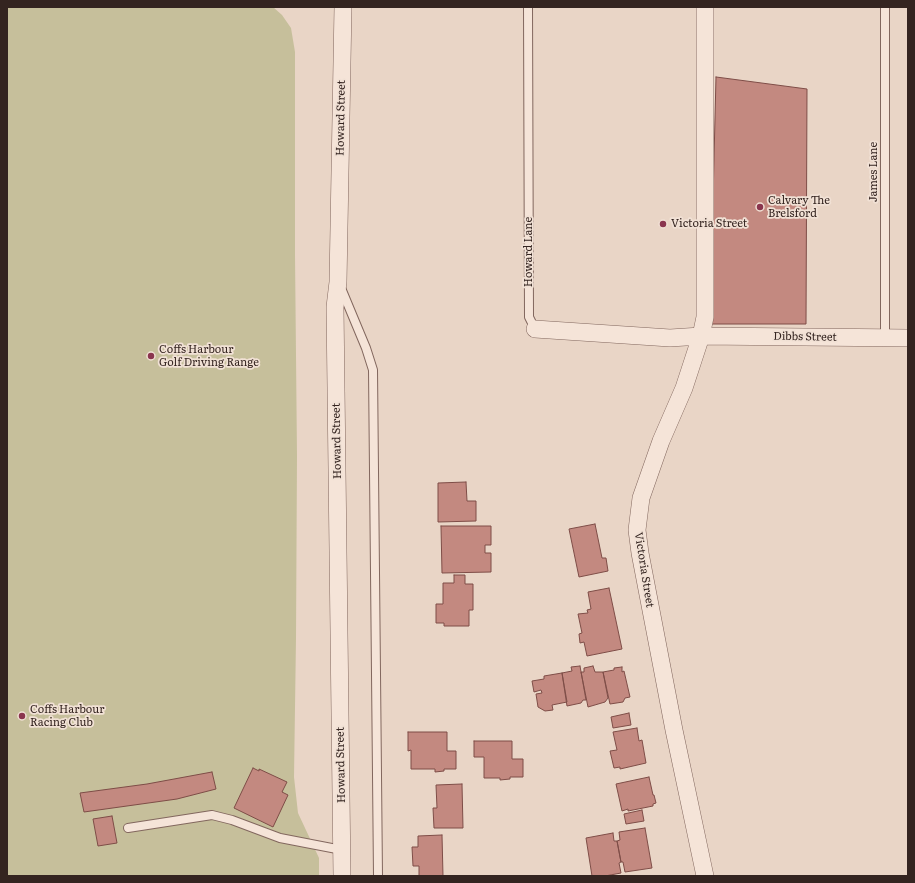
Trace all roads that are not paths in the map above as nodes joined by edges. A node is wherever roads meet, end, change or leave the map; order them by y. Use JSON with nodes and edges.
{"nodes":[{"id":1,"x":343,"y":7,"type":"edge"},
{"id":2,"x":528,"y":7,"type":"edge"},
{"id":3,"x":705,"y":7,"type":"edge"},
{"id":4,"x":885,"y":7,"type":"edge"},
{"id":5,"x":338,"y":282,"type":"junction"},
{"id":6,"x":535,"y":329,"type":"joint"},
{"id":7,"x":701,"y":336,"type":"junction"},
{"id":8,"x":885,"y":338,"type":"junction"},
{"id":9,"x":908,"y":338,"type":"edge"},
{"id":10,"x":128,"y":828,"type":"dead end"},
{"id":11,"x":342,"y":850,"type":"junction"},
{"id":12,"x":342,"y":876,"type":"edge"},
{"id":13,"x":378,"y":876,"type":"edge"},
{"id":14,"x":705,"y":876,"type":"edge"}],
"edges":[{"from":1,"to":5,"type":"street","name":"Howard Street"},
{"from":2,"to":6,"type":"lane","name":"Howard Lane"},
{"from":3,"to":7,"type":"street","name":"Victoria Street"},
{"from":4,"to":8,"type":"lane","name":"James Lane"},
{"from":5,"to":11,"type":"street","name":"Howard Street"},
{"from":5,"to":13,"type":"lane"},
{"from":6,"to":7,"type":"street","name":"Howard Lane"},
{"from":7,"to":8,"type":"street","name":"Dibbs Street"},
{"from":7,"to":14,"type":"street","name":"Victoria Street"},
{"from":8,"to":9,"type":"street","name":"Dibbs Street"},
{"from":10,"to":11,"type":"lane"},
{"from":11,"to":12,"type":"street","name":"Howard Street"}]}
